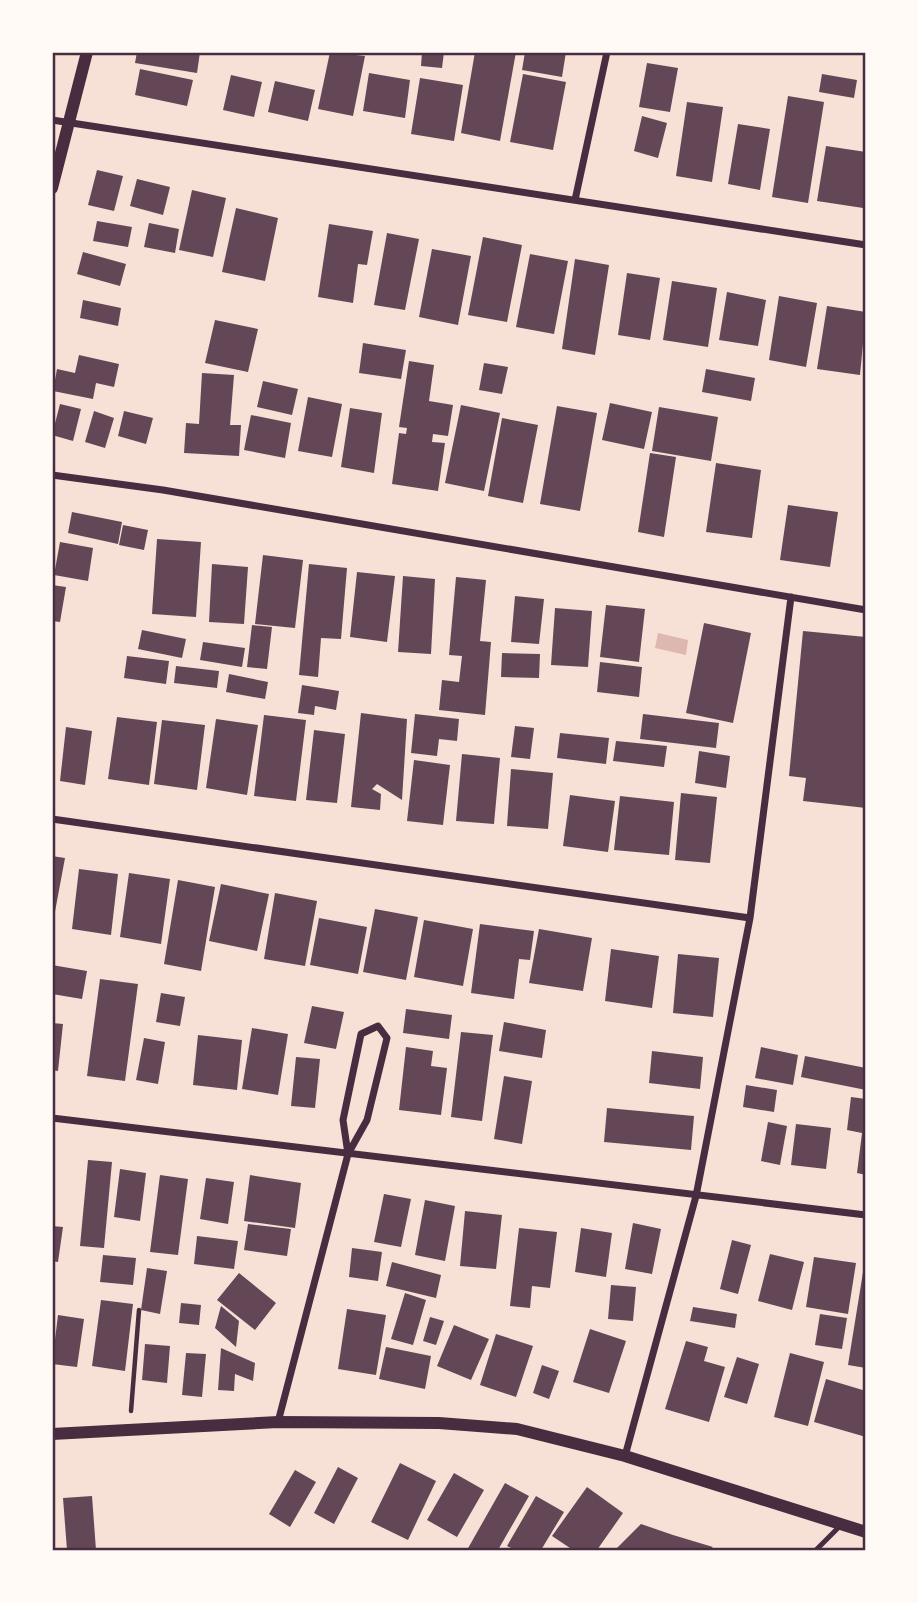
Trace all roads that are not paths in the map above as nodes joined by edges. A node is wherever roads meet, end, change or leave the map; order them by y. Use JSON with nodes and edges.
{"nodes":[{"id":1,"x":87,"y":52,"type":"edge"},
{"id":2,"x":607,"y":52,"type":"edge"},
{"id":3,"x":52,"y":120,"type":"edge"},
{"id":4,"x":69,"y":122,"type":"junction"},
{"id":5,"x":52,"y":188,"type":"edge"},
{"id":6,"x":575,"y":200,"type":"junction"},
{"id":7,"x":866,"y":245,"type":"edge"},
{"id":8,"x":52,"y":475,"type":"edge"},
{"id":9,"x":791,"y":597,"type":"junction"},
{"id":10,"x":866,"y":610,"type":"edge"},
{"id":11,"x":52,"y":819,"type":"edge"},
{"id":12,"x":750,"y":918,"type":"junction"},
{"id":13,"x":52,"y":1118,"type":"edge"},
{"id":14,"x":348,"y":1154,"type":"junction"},
{"id":15,"x":696,"y":1196,"type":"junction"},
{"id":16,"x":866,"y":1215,"type":"edge"},
{"id":17,"x":278,"y":1422,"type":"junction"},
{"id":18,"x":52,"y":1434,"type":"edge"},
{"id":19,"x":625,"y":1456,"type":"junction"},
{"id":20,"x":841,"y":1525,"type":"junction"},
{"id":21,"x":866,"y":1532,"type":"edge"},
{"id":22,"x":816,"y":1550,"type":"edge"}],
"edges":[{"from":1,"to":4,"type":"street"},
{"from":2,"to":6,"type":"street"},
{"from":3,"to":4,"type":"street"},
{"from":4,"to":5,"type":"street"},
{"from":4,"to":6,"type":"street"},
{"from":6,"to":7,"type":"street"},
{"from":8,"to":9,"type":"street"},
{"from":9,"to":10,"type":"street"},
{"from":9,"to":12,"type":"street"},
{"from":11,"to":12,"type":"street"},
{"from":12,"to":15,"type":"street"},
{"from":13,"to":14,"type":"street"},
{"from":14,"to":14,"type":"street"},
{"from":14,"to":15,"type":"street"},
{"from":14,"to":17,"type":"street"},
{"from":15,"to":16,"type":"street"},
{"from":15,"to":19,"type":"street"},
{"from":17,"to":18,"type":"street"},
{"from":17,"to":19,"type":"street"},
{"from":19,"to":20,"type":"street"},
{"from":20,"to":21,"type":"street"},
{"from":20,"to":22,"type":"lane"}]}
